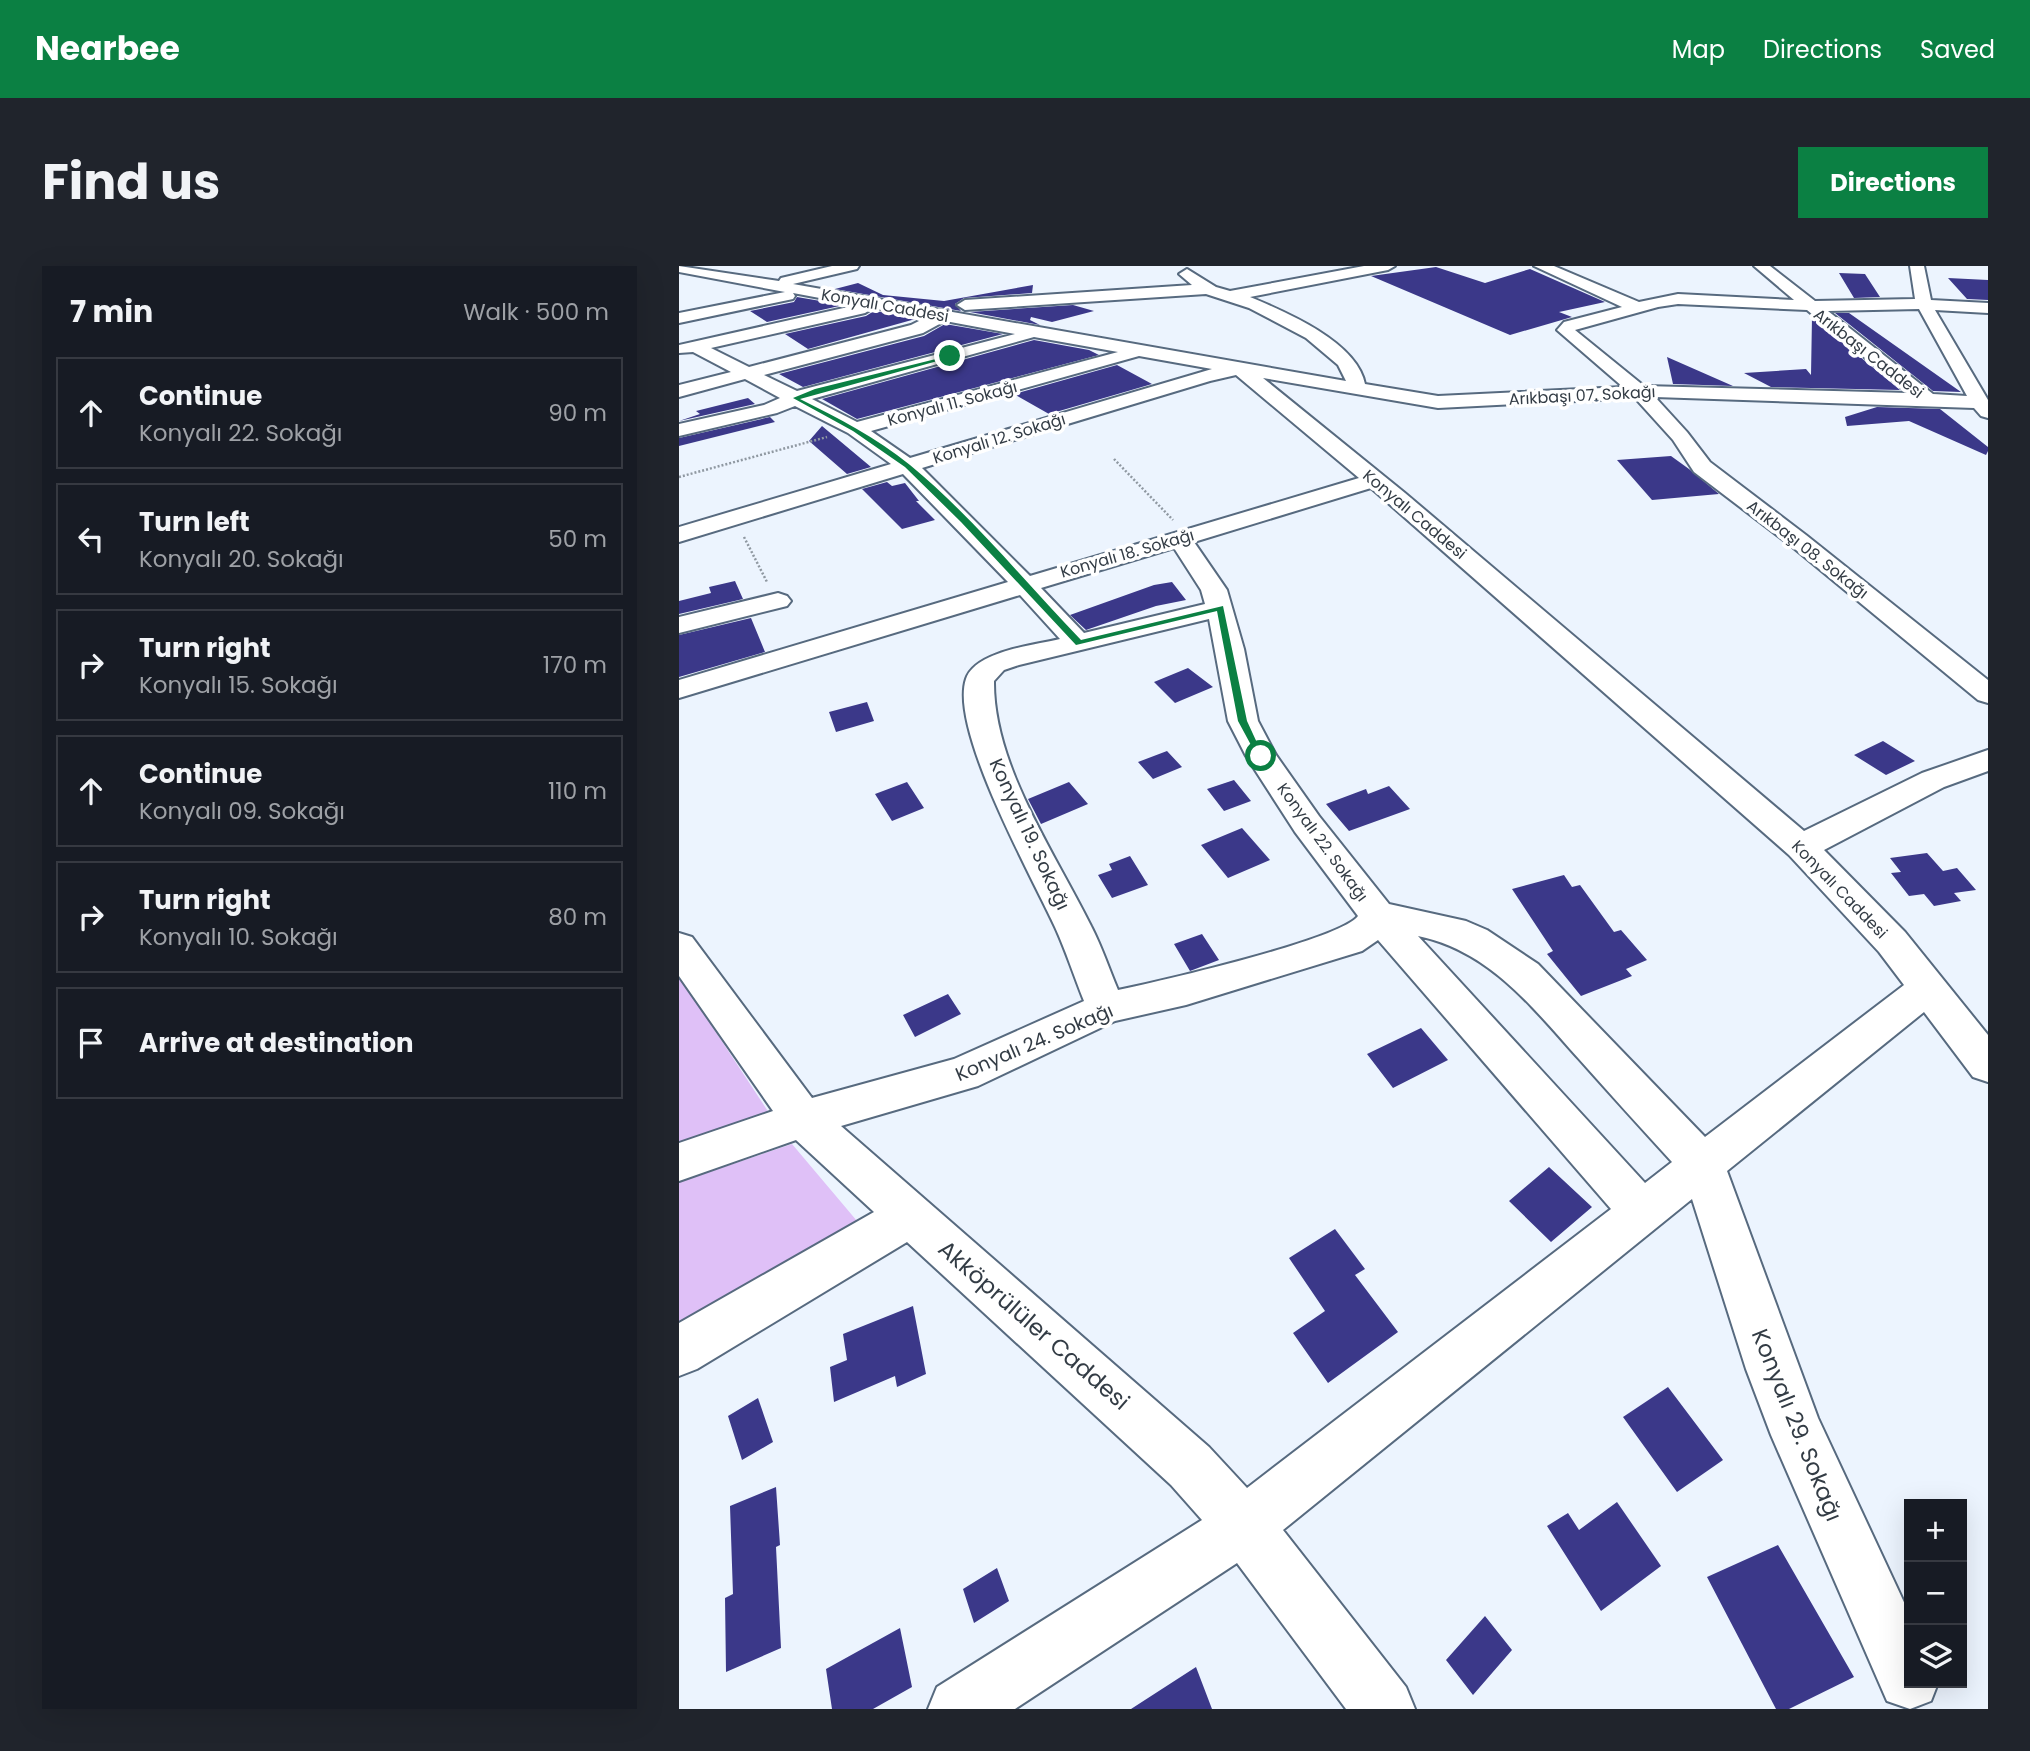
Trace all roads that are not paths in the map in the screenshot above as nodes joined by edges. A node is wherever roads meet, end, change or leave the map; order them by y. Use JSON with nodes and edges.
{"nodes":[{"id":1,"x":852,"y":266,"type":"edge"},
{"id":2,"x":1171,"y":266,"type":"edge"},
{"id":3,"x":1388,"y":266,"type":"edge"},
{"id":4,"x":1541,"y":266,"type":"edge"},
{"id":5,"x":1761,"y":266,"type":"edge"},
{"id":6,"x":685,"y":277,"type":"edge"},
{"id":7,"x":1043,"y":279,"type":"dead end"},
{"id":8,"x":769,"y":284,"type":"junction"},
{"id":9,"x":1918,"y":284,"type":"edge"},
{"id":10,"x":1208,"y":289,"type":"junction"},
{"id":11,"x":809,"y":291,"type":"junction"},
{"id":12,"x":1988,"y":293,"type":"edge"},
{"id":13,"x":1230,"y":296,"type":"junction"},
{"id":14,"x":1049,"y":299,"type":"junction"},
{"id":15,"x":881,"y":304,"type":"junction"},
{"id":16,"x":1810,"y":306,"type":"junction"},
{"id":17,"x":1637,"y":307,"type":"junction"},
{"id":18,"x":1988,"y":308,"type":"edge"},
{"id":19,"x":910,"y":309,"type":"junction"},
{"id":20,"x":944,"y":316,"type":"junction"},
{"id":21,"x":679,"y":317,"type":"edge"},
{"id":22,"x":1038,"y":332,"type":"junction"},
{"id":23,"x":687,"y":349,"type":"edge"},
{"id":24,"x":1144,"y":351,"type":"junction"},
{"id":25,"x":1240,"y":369,"type":"junction"},
{"id":26,"x":748,"y":373,"type":"junction"},
{"id":27,"x":1357,"y":390,"type":"junction"},
{"id":28,"x":679,"y":391,"type":"edge"},
{"id":29,"x":1640,"y":391,"type":"junction"},
{"id":30,"x":796,"y":398,"type":"junction"},
{"id":31,"x":1927,"y":399,"type":"junction"},
{"id":32,"x":1984,"y":408,"type":"edge"},
{"id":33,"x":855,"y":429,"type":"junction"},
{"id":34,"x":679,"y":430,"type":"edge"},
{"id":35,"x":907,"y":466,"type":"junction"},
{"id":36,"x":1375,"y":480,"type":"junction"},
{"id":37,"x":679,"y":535,"type":"edge"},
{"id":38,"x":1184,"y":537,"type":"junction"},
{"id":39,"x":1023,"y":584,"type":"junction"},
{"id":40,"x":778,"y":601,"type":"dead end"},
{"id":41,"x":1220,"y":608,"type":"junction"},
{"id":42,"x":679,"y":625,"type":"edge"},
{"id":43,"x":1079,"y":643,"type":"junction"},
{"id":44,"x":679,"y":689,"type":"edge"},
{"id":45,"x":1988,"y":694,"type":"edge"},
{"id":46,"x":1988,"y":761,"type":"edge"},
{"id":47,"x":1801,"y":847,"type":"junction"},
{"id":48,"x":1377,"y":915,"type":"junction"},
{"id":49,"x":679,"y":947,"type":"edge"},
{"id":50,"x":1928,"y":987,"type":"junction"},
{"id":51,"x":1105,"y":1009,"type":"junction"},
{"id":52,"x":1988,"y":1065,"type":"edge"},
{"id":53,"x":803,"y":1119,"type":"junction"},
{"id":54,"x":679,"y":1162,"type":"edge"},
{"id":55,"x":1703,"y":1165,"type":"junction"},
{"id":56,"x":1642,"y":1212,"type":"junction"},
{"id":57,"x":909,"y":1216,"type":"junction"},
{"id":58,"x":679,"y":1350,"type":"edge"},
{"id":59,"x":1244,"y":1526,"type":"junction"},
{"id":60,"x":1904,"y":1668,"type":"edge"},
{"id":61,"x":1914,"y":1688,"type":"edge"},
{"id":62,"x":959,"y":1709,"type":"edge"},
{"id":63,"x":1384,"y":1709,"type":"edge"},
{"id":64,"x":1924,"y":1709,"type":"edge"}],
"edges":[{"from":1,"to":8,"type":"street"},
{"from":2,"to":10,"type":"street"},
{"from":3,"to":13,"type":"street"},
{"from":4,"to":17,"type":"street"},
{"from":5,"to":16,"type":"street","name":"Arıkbaşı Caddesi"},
{"from":6,"to":8,"type":"street","name":"Konyalı Caddesi"},
{"from":7,"to":14,"type":"street"},
{"from":8,"to":11,"type":"street","name":"Konyalı Caddesi"},
{"from":9,"to":12,"type":"street"},
{"from":9,"to":16,"type":"street"},
{"from":9,"to":18,"type":"street"},
{"from":9,"to":32,"type":"street"},
{"from":10,"to":13,"type":"street"},
{"from":10,"to":14,"type":"street"},
{"from":11,"to":15,"type":"street","name":"Konyalı Caddesi"},
{"from":11,"to":21,"type":"street"},
{"from":13,"to":27,"type":"street"},
{"from":14,"to":19,"type":"street"},
{"from":15,"to":19,"type":"street","name":"Konyalı Caddesi"},
{"from":15,"to":23,"type":"street"},
{"from":16,"to":17,"type":"street"},
{"from":16,"to":31,"type":"street","name":"Arıkbaşı Caddesi"},
{"from":17,"to":29,"type":"street","name":"Arıkbaşı 08. Sokağı"},
{"from":19,"to":20,"type":"street","name":"Konyalı Caddesi"},
{"from":20,"to":22,"type":"street","name":"Konyalı Caddesi"},
{"from":20,"to":26,"type":"street"},
{"from":22,"to":24,"type":"street","name":"Konyalı Caddesi"},
{"from":22,"to":30,"type":"street"},
{"from":23,"to":26,"type":"street"},
{"from":24,"to":25,"type":"street","name":"Konyalı Caddesi"},
{"from":24,"to":33,"type":"street","name":"Konyalı 11. Sokağı"},
{"from":25,"to":27,"type":"street","name":"Arıkbaşı 07. Sokağı"},
{"from":25,"to":35,"type":"street","name":"Konyalı 12. Sokağı"},
{"from":25,"to":36,"type":"street","name":"Konyalı Caddesi"},
{"from":26,"to":28,"type":"street"},
{"from":26,"to":30,"type":"street"},
{"from":27,"to":29,"type":"street","name":"Arıkbaşı 07. Sokağı"},
{"from":29,"to":31,"type":"street","name":"Arıkbaşı 07. Sokağı"},
{"from":29,"to":45,"type":"street","name":"Arıkbaşı 08. Sokağı"},
{"from":30,"to":33,"type":"street"},
{"from":30,"to":34,"type":"street"},
{"from":31,"to":32,"type":"street","name":"Arıkbaşı Caddesi"},
{"from":33,"to":35,"type":"street"},
{"from":35,"to":37,"type":"street","name":"Konyalı 12. Sokağı"},
{"from":35,"to":39,"type":"street"},
{"from":36,"to":38,"type":"street","name":"Konyalı 18. Sokağı"},
{"from":36,"to":47,"type":"street","name":"Konyalı Caddesi"},
{"from":38,"to":39,"type":"street","name":"Konyalı 18. Sokağı"},
{"from":38,"to":41,"type":"street","name":"Konyalı 22. Sokağı"},
{"from":39,"to":43,"type":"street"},
{"from":39,"to":44,"type":"street","name":"Konyalı 18. Sokağı"},
{"from":40,"to":42,"type":"street"},
{"from":41,"to":43,"type":"street"},
{"from":41,"to":48,"type":"street","name":"Konyalı 22. Sokağı"},
{"from":43,"to":51,"type":"street","name":"Konyalı 19. Sokağı"},
{"from":46,"to":47,"type":"street"},
{"from":47,"to":50,"type":"street","name":"Konyalı Caddesi"},
{"from":48,"to":51,"type":"street","name":"Konyalı 24. Sokağı"},
{"from":48,"to":55,"type":"street"},
{"from":48,"to":56,"type":"street","name":"Konyalı 22. Sokağı"},
{"from":49,"to":53,"type":"street","name":"Akköprülüler Caddesi"},
{"from":50,"to":52,"type":"street","name":"Konyalı Caddesi"},
{"from":50,"to":55,"type":"street"},
{"from":51,"to":53,"type":"street","name":"Konyalı 24. Sokağı"},
{"from":53,"to":54,"type":"street","name":"Konyalı 24. Sokağı"},
{"from":53,"to":57,"type":"street","name":"Akköprülüler Caddesi"},
{"from":55,"to":56,"type":"street"},
{"from":55,"to":60,"type":"street","name":"Konyalı 29. Sokağı"},
{"from":56,"to":59,"type":"street"},
{"from":57,"to":58,"type":"street"},
{"from":57,"to":59,"type":"street","name":"Akköprülüler Caddesi"},
{"from":59,"to":62,"type":"street"},
{"from":59,"to":63,"type":"street","name":"Akköprülüler Caddesi"},
{"from":61,"to":64,"type":"street","name":"Konyalı 29. Sokağı"}]}
